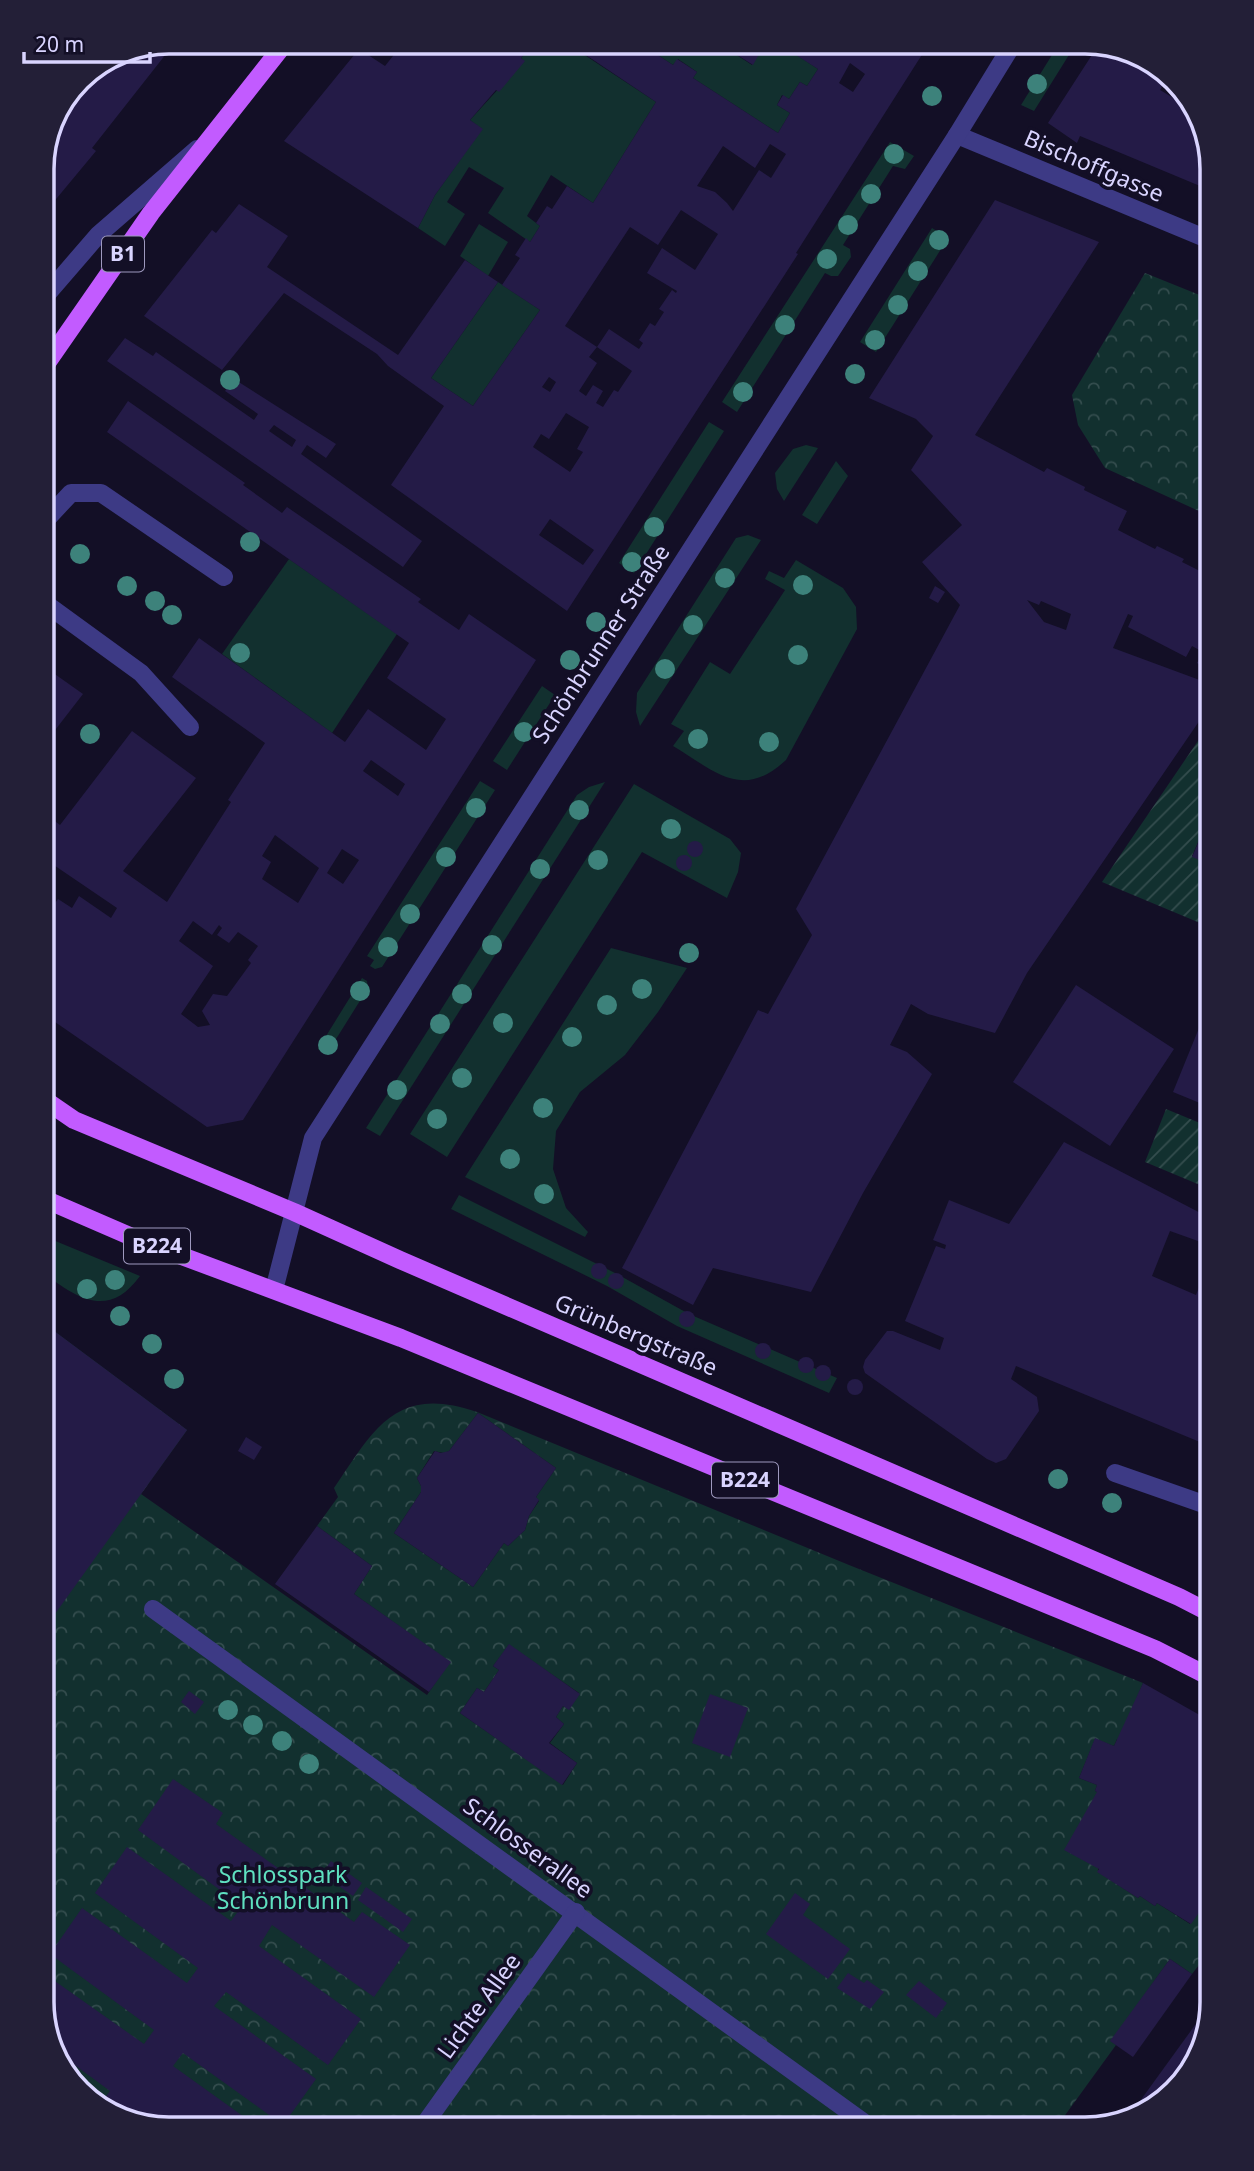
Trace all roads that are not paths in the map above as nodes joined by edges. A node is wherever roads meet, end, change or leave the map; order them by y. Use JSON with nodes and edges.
{"nodes":[{"id":1,"x":276,"y":54,"type":"edge"},
{"id":2,"x":1006,"y":54,"type":"edge"},
{"id":3,"x":957,"y":135,"type":"junction"},
{"id":4,"x":207,"y":140,"type":"junction"},
{"id":5,"x":1200,"y":236,"type":"edge"},
{"id":6,"x":54,"y":286,"type":"edge"},
{"id":7,"x":54,"y":353,"type":"edge"},
{"id":8,"x":54,"y":511,"type":"edge"},
{"id":9,"x":224,"y":577,"type":"dead end"},
{"id":10,"x":54,"y":610,"type":"edge"},
{"id":11,"x":190,"y":727,"type":"dead end"},
{"id":12,"x":54,"y":1106,"type":"edge"},
{"id":13,"x":54,"y":1203,"type":"edge"},
{"id":14,"x":293,"y":1212,"type":"junction"},
{"id":15,"x":274,"y":1290,"type":"junction"},
{"id":16,"x":1115,"y":1473,"type":"dead end"},
{"id":17,"x":1200,"y":1503,"type":"edge"},
{"id":18,"x":1200,"y":1608,"type":"edge"},
{"id":19,"x":153,"y":1609,"type":"dead end"},
{"id":20,"x":1200,"y":1672,"type":"edge"},
{"id":21,"x":576,"y":1913,"type":"junction"},
{"id":22,"x":431,"y":2117,"type":"edge"},
{"id":23,"x":856,"y":2117,"type":"edge"}],
"edges":[{"from":1,"to":4,"type":"main road","number":"B1"},
{"from":2,"to":3,"type":"street","name":"Schönbrunner Straße"},
{"from":3,"to":5,"type":"street","name":"Bischoffgasse"},
{"from":3,"to":14,"type":"street","name":"Schönbrunner Straße"},
{"from":4,"to":6,"type":"street"},
{"from":4,"to":7,"type":"main road","number":"B1"},
{"from":8,"to":9,"type":"street"},
{"from":10,"to":11,"type":"street"},
{"from":12,"to":14,"type":"main road","name":"Grünbergstraße"},
{"from":13,"to":15,"type":"main road","number":"B224"},
{"from":14,"to":15,"type":"street","name":"Schönbrunner Straße"},
{"from":14,"to":18,"type":"main road","name":"Grünbergstraße"},
{"from":15,"to":20,"type":"main road","number":"B224"},
{"from":16,"to":17,"type":"street"},
{"from":19,"to":21,"type":"street","name":"Schlosserallee"},
{"from":21,"to":22,"type":"street","name":"Lichte Allee"},
{"from":21,"to":23,"type":"street","name":"Schlosserallee"}]}
